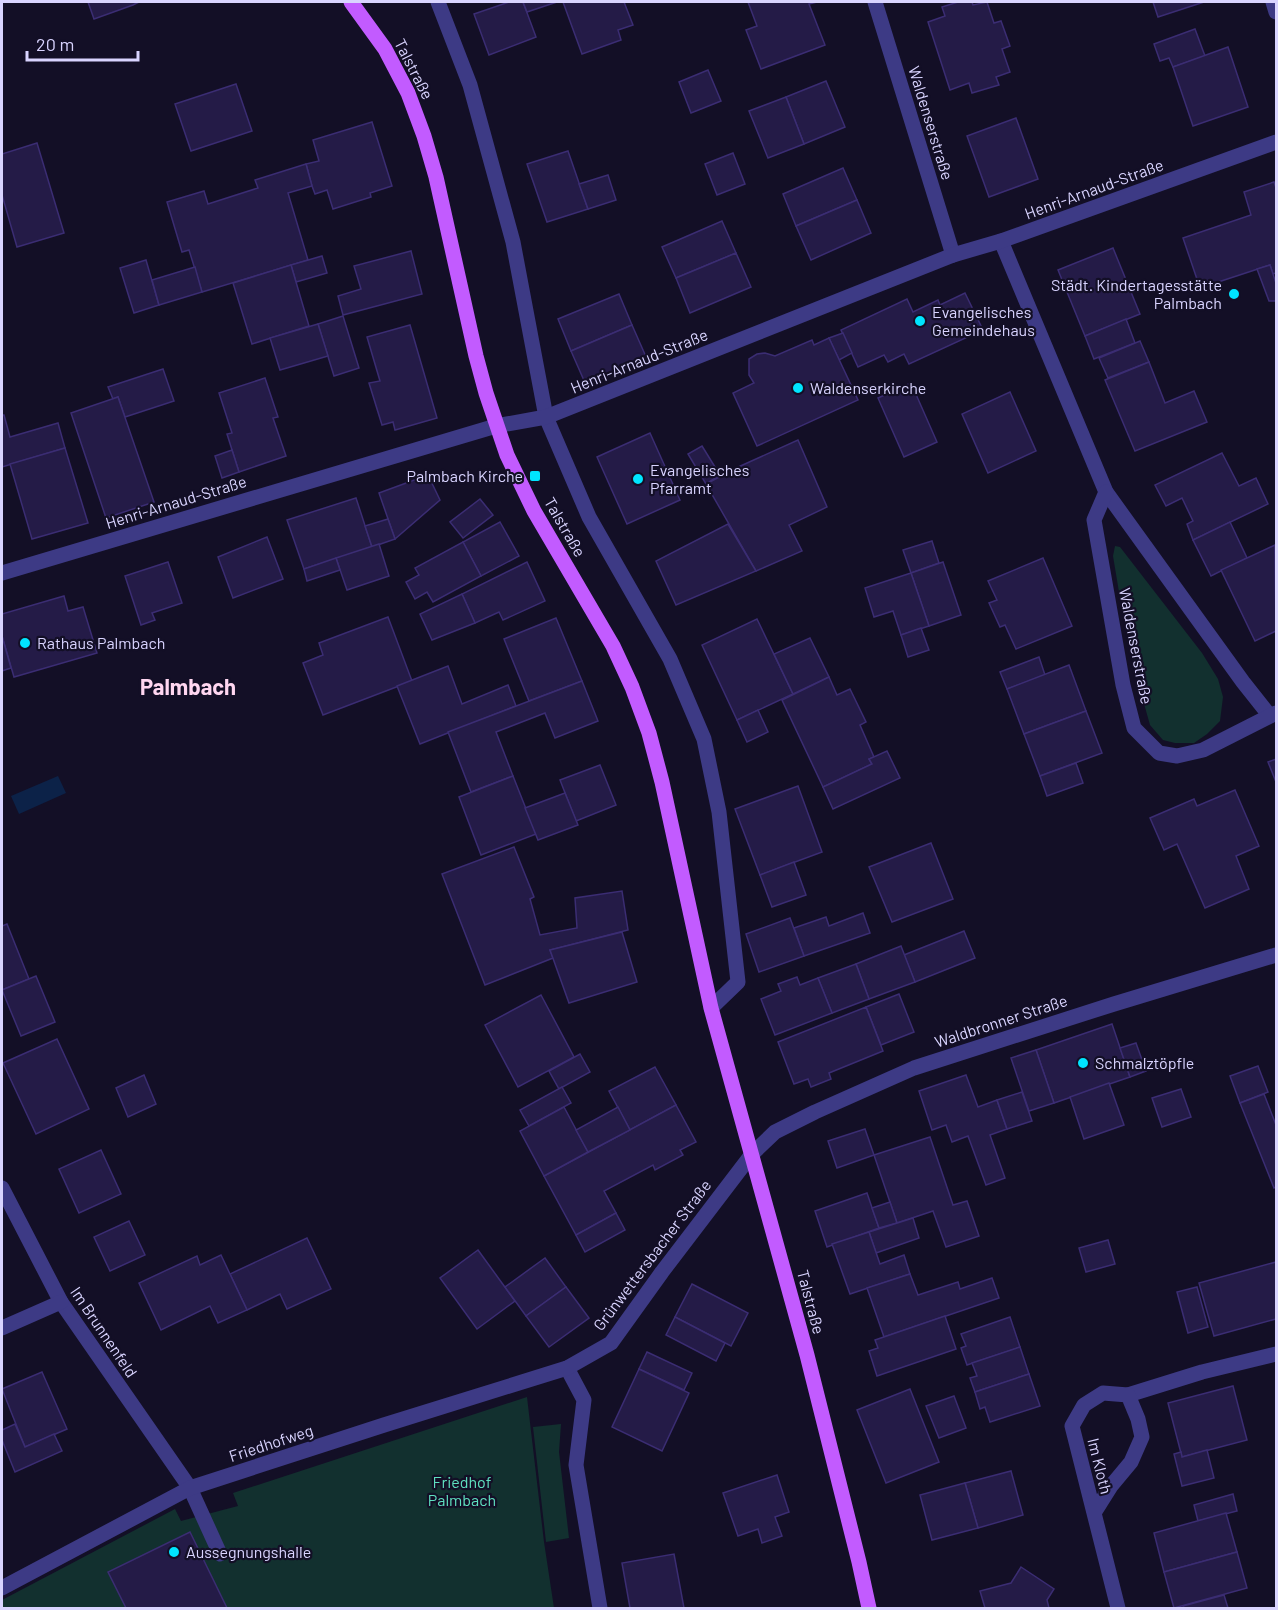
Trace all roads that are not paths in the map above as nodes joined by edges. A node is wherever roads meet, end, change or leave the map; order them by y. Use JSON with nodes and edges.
{"nodes":[{"id":1,"x":351,"y":2,"type":"edge"},
{"id":2,"x":438,"y":2,"type":"edge"},
{"id":3,"x":875,"y":2,"type":"edge"},
{"id":4,"x":1273,"y":2,"type":"edge"},
{"id":5,"x":1276,"y":12,"type":"edge"},
{"id":6,"x":1276,"y":142,"type":"edge"},
{"id":7,"x":1001,"y":241,"type":"junction"},
{"id":8,"x":953,"y":255,"type":"junction"},
{"id":9,"x":546,"y":417,"type":"junction"},
{"id":10,"x":496,"y":426,"type":"junction"},
{"id":11,"x":1106,"y":492,"type":"junction"},
{"id":12,"x":2,"y":573,"type":"edge"},
{"id":13,"x":1273,"y":715,"type":"edge"},
{"id":14,"x":1276,"y":955,"type":"edge"},
{"id":15,"x":711,"y":1008,"type":"junction"},
{"id":16,"x":752,"y":1154,"type":"junction"},
{"id":17,"x":2,"y":1188,"type":"edge"},
{"id":18,"x":61,"y":1302,"type":"junction"},
{"id":19,"x":2,"y":1328,"type":"edge"},
{"id":20,"x":1276,"y":1354,"type":"edge"},
{"id":21,"x":567,"y":1368,"type":"junction"},
{"id":22,"x":1128,"y":1395,"type":"junction"},
{"id":23,"x":190,"y":1488,"type":"junction"},
{"id":24,"x":1094,"y":1514,"type":"junction"},
{"id":25,"x":220,"y":1554,"type":"dead end"},
{"id":26,"x":2,"y":1588,"type":"edge"},
{"id":27,"x":600,"y":1608,"type":"edge"},
{"id":28,"x":869,"y":1608,"type":"edge"},
{"id":29,"x":1118,"y":1608,"type":"edge"}],
"edges":[{"from":1,"to":10,"type":"main road","name":"Talstraße"},
{"from":2,"to":9,"type":"street","name":"Talstraße"},
{"from":3,"to":8,"type":"street","name":"Waldenserstraße"},
{"from":4,"to":5,"type":"street"},
{"from":6,"to":7,"type":"street","name":"Henri-Arnaud-Straße"},
{"from":7,"to":8,"type":"street","name":"Henri-Arnaud-Straße"},
{"from":7,"to":11,"type":"street","name":"Waldenserstraße"},
{"from":8,"to":9,"type":"street","name":"Henri-Arnaud-Straße"},
{"from":9,"to":10,"type":"street","name":"Henri-Arnaud-Straße"},
{"from":9,"to":15,"type":"street","name":"Talstraße"},
{"from":10,"to":12,"type":"street","name":"Henri-Arnaud-Straße"},
{"from":10,"to":15,"type":"main road","name":"Talstraße"},
{"from":11,"to":13,"type":"street","name":"Waldenserstraße"},
{"from":11,"to":13,"type":"street","name":"Waldenserstraße"},
{"from":14,"to":16,"type":"street","name":"Waldbronner Straße"},
{"from":15,"to":16,"type":"main road","name":"Talstraße"},
{"from":16,"to":21,"type":"street","name":"Grünwettersbacher Straße"},
{"from":16,"to":28,"type":"main road","name":"Talstraße"},
{"from":17,"to":18,"type":"street","name":"Im Brunnenfeld"},
{"from":18,"to":19,"type":"street"},
{"from":18,"to":23,"type":"street","name":"Im Brunnenfeld"},
{"from":20,"to":22,"type":"street","name":"Im Kloth"},
{"from":21,"to":23,"type":"street","name":"Friedhofweg"},
{"from":21,"to":27,"type":"street"},
{"from":22,"to":24,"type":"street","name":"Im Kloth"},
{"from":22,"to":24,"type":"street","name":"Im Kloth"},
{"from":23,"to":25,"type":"street","name":"Im Brunnenfeld"},
{"from":23,"to":26,"type":"street","name":"Friedhofweg"},
{"from":24,"to":29,"type":"street","name":"Im Kloth"}]}
